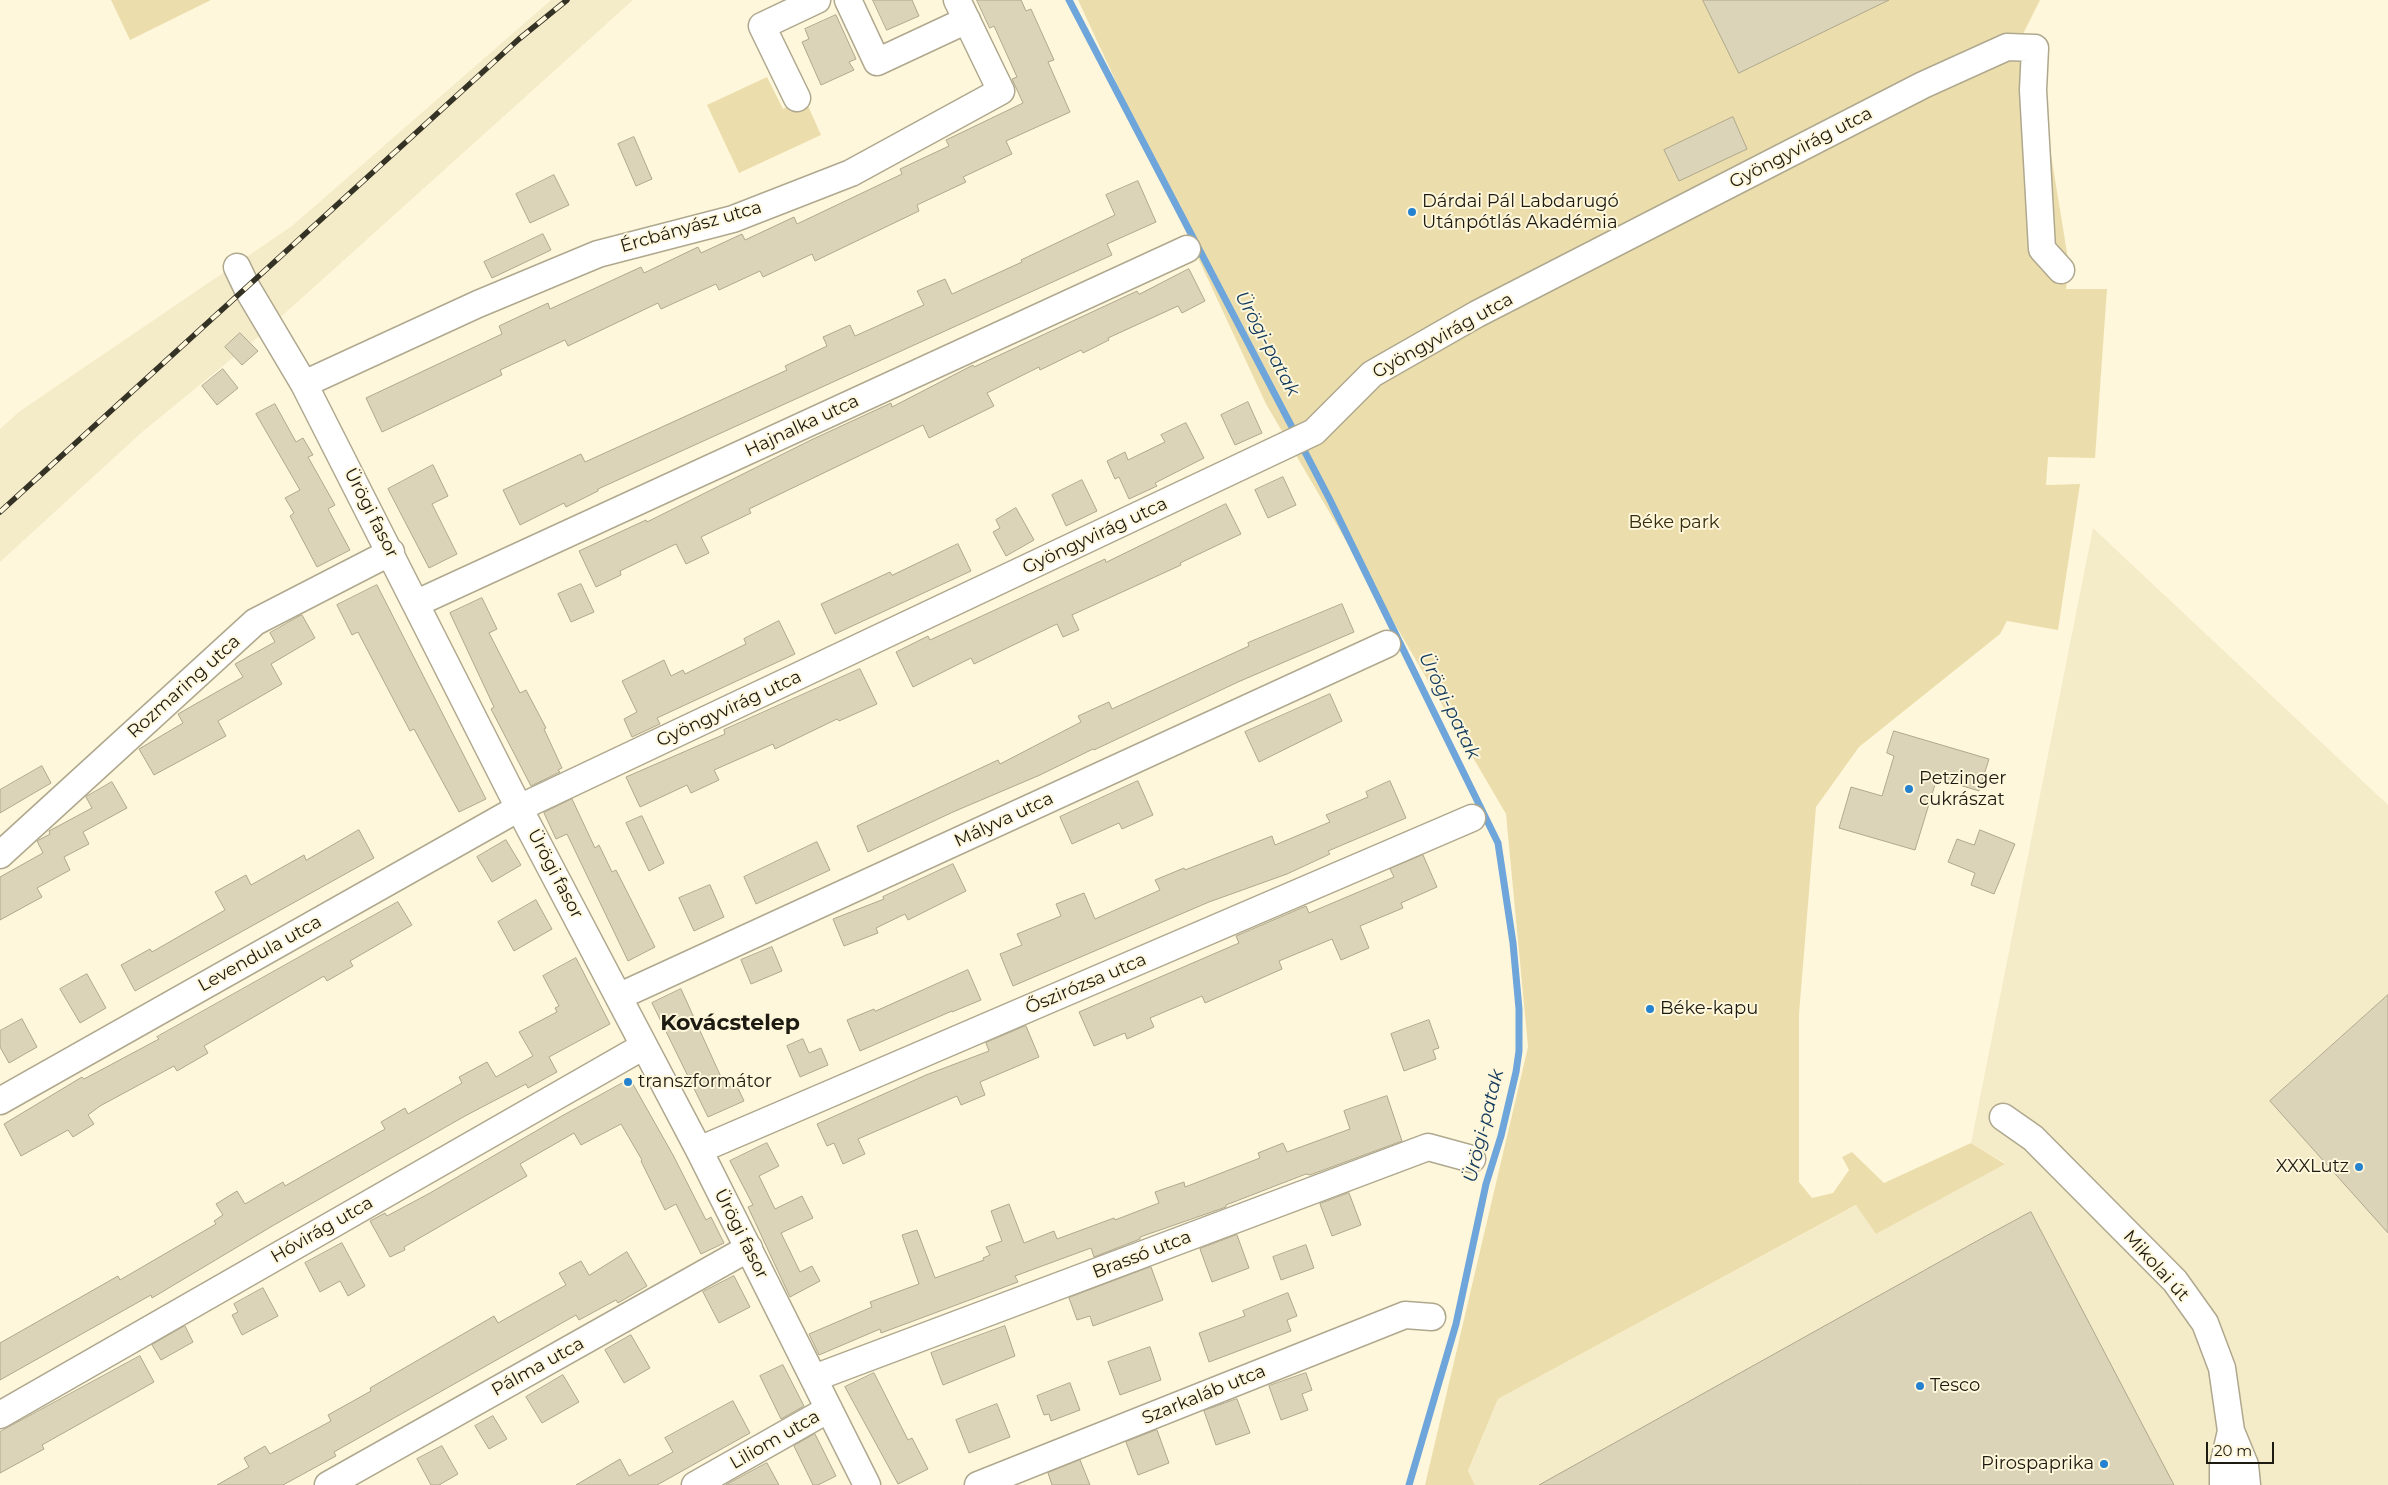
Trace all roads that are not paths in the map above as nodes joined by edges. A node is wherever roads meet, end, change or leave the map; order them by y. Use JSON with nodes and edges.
{"nodes":[{"id":1,"x":817,"y":0,"type":"edge"},
{"id":2,"x":848,"y":0,"type":"edge"},
{"id":3,"x":962,"y":10,"type":"edge"},
{"id":4,"x":797,"y":98,"type":"dead end"},
{"id":5,"x":1187,"y":249,"type":"dead end"},
{"id":6,"x":237,"y":267,"type":"dead end"},
{"id":7,"x":2061,"y":270,"type":"dead end"},
{"id":8,"x":304,"y":384,"type":"junction"},
{"id":9,"x":391,"y":552,"type":"junction"},
{"id":10,"x":417,"y":603,"type":"junction"},
{"id":11,"x":1387,"y":644,"type":"dead end"},
{"id":12,"x":519,"y":808,"type":"junction"},
{"id":13,"x":1472,"y":818,"type":"dead end"},
{"id":14,"x":0,"y":855,"type":"edge"},
{"id":15,"x":620,"y":996,"type":"junction"},
{"id":16,"x":644,"y":1046,"type":"junction"},
{"id":17,"x":0,"y":1101,"type":"edge"},
{"id":18,"x":2003,"y":1117,"type":"dead end"},
{"id":19,"x":699,"y":1150,"type":"junction"},
{"id":20,"x":1472,"y":1159,"type":"dead end"},
{"id":21,"x":749,"y":1248,"type":"junction"},
{"id":22,"x":1432,"y":1317,"type":"dead end"},
{"id":23,"x":814,"y":1378,"type":"junction"},
{"id":24,"x":829,"y":1409,"type":"junction"},
{"id":25,"x":0,"y":1415,"type":"edge"},
{"id":26,"x":2231,"y":1431,"type":"junction"},
{"id":27,"x":328,"y":1485,"type":"edge"},
{"id":28,"x":695,"y":1485,"type":"edge"},
{"id":29,"x":867,"y":1485,"type":"edge"},
{"id":30,"x":978,"y":1485,"type":"edge"},
{"id":31,"x":2223,"y":1485,"type":"edge"},
{"id":32,"x":2248,"y":1485,"type":"edge"}],
"edges":[{"from":1,"to":4,"type":"street"},
{"from":2,"to":3,"type":"street","name":"Ércbányász utca"},
{"from":3,"to":8,"type":"street","name":"Ércbányász utca"},
{"from":5,"to":10,"type":"street","name":"Hajnalka utca"},
{"from":6,"to":8,"type":"street","name":"Ürögi fasor"},
{"from":7,"to":12,"type":"street","name":"Gyöngyvirág utca"},
{"from":8,"to":9,"type":"street","name":"Ürögi fasor"},
{"from":9,"to":10,"type":"street","name":"Ürögi fasor"},
{"from":9,"to":14,"type":"street","name":"Rozmaring utca"},
{"from":10,"to":12,"type":"street","name":"Ürögi fasor"},
{"from":11,"to":15,"type":"street","name":"Mályva utca"},
{"from":12,"to":15,"type":"street","name":"Ürögi fasor"},
{"from":12,"to":17,"type":"street","name":"Levendula utca"},
{"from":13,"to":19,"type":"street","name":"Őszirózsa utca"},
{"from":15,"to":16,"type":"street","name":"Ürögi fasor"},
{"from":16,"to":19,"type":"street","name":"Ürögi fasor"},
{"from":16,"to":25,"type":"street","name":"Hóvirág utca"},
{"from":18,"to":26,"type":"street","name":"Mikolai út"},
{"from":19,"to":21,"type":"street","name":"Ürögi fasor"},
{"from":20,"to":23,"type":"street","name":"Brassó utca"},
{"from":21,"to":23,"type":"street","name":"Ürögi fasor"},
{"from":21,"to":27,"type":"street","name":"Pálma utca"},
{"from":22,"to":30,"type":"street","name":"Szarkaláb utca"},
{"from":23,"to":24,"type":"street","name":"Ürögi fasor"},
{"from":24,"to":28,"type":"street","name":"Liliom utca"},
{"from":24,"to":29,"type":"street","name":"Ürögi fasor"},
{"from":26,"to":31,"type":"street"},
{"from":26,"to":32,"type":"street","name":"Mikolai út"}]}
